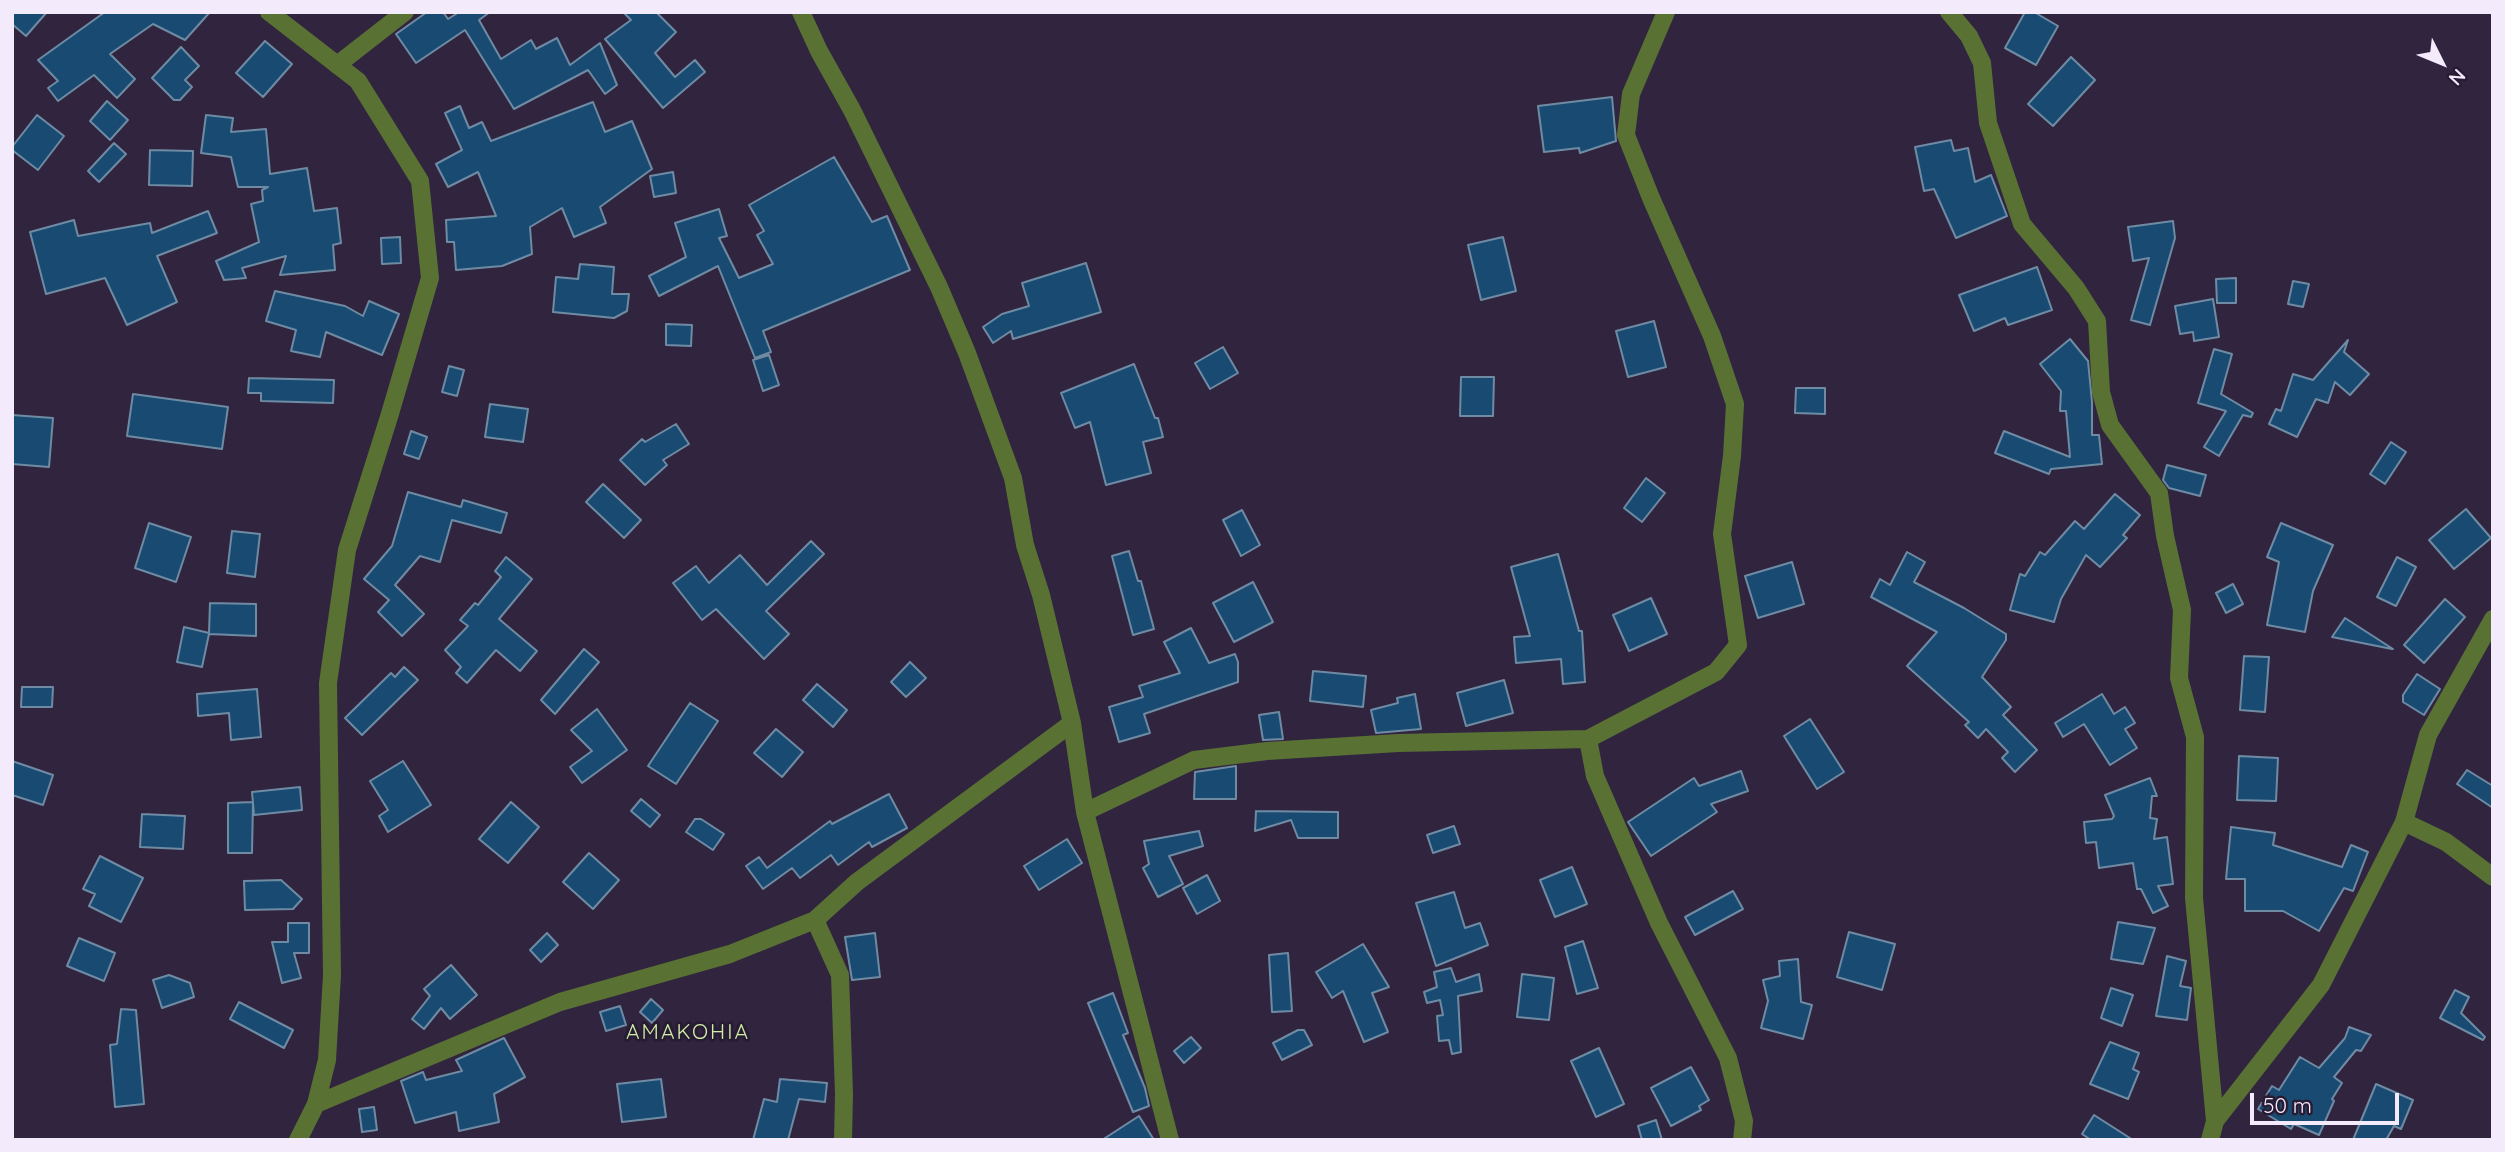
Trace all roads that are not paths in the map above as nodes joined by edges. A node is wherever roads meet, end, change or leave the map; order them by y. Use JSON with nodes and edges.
{"nodes":[{"id":1,"x":269,"y":12,"type":"edge"},
{"id":2,"x":405,"y":12,"type":"edge"},
{"id":3,"x":801,"y":12,"type":"edge"},
{"id":4,"x":1667,"y":12,"type":"edge"},
{"id":5,"x":1949,"y":12,"type":"edge"},
{"id":6,"x":337,"y":65,"type":"junction"},
{"id":7,"x":2493,"y":619,"type":"edge"},
{"id":8,"x":1072,"y":723,"type":"junction"},
{"id":9,"x":1588,"y":740,"type":"junction"},
{"id":10,"x":1085,"y":812,"type":"junction"},
{"id":11,"x":2404,"y":822,"type":"junction"},
{"id":12,"x":2493,"y":877,"type":"edge"},
{"id":13,"x":816,"y":920,"type":"junction"},
{"id":14,"x":316,"y":1104,"type":"junction"},
{"id":15,"x":2215,"y":1121,"type":"junction"},
{"id":16,"x":299,"y":1140,"type":"edge"},
{"id":17,"x":843,"y":1140,"type":"edge"},
{"id":18,"x":1170,"y":1140,"type":"edge"},
{"id":19,"x":1742,"y":1140,"type":"edge"},
{"id":20,"x":2210,"y":1140,"type":"edge"}],
"edges":[{"from":1,"to":6,"type":"street"},
{"from":2,"to":6,"type":"street"},
{"from":3,"to":8,"type":"street"},
{"from":4,"to":9,"type":"street"},
{"from":5,"to":15,"type":"street"},
{"from":6,"to":14,"type":"street"},
{"from":7,"to":11,"type":"street"},
{"from":8,"to":10,"type":"street"},
{"from":8,"to":13,"type":"street"},
{"from":9,"to":10,"type":"street"},
{"from":9,"to":19,"type":"street"},
{"from":10,"to":18,"type":"street"},
{"from":11,"to":12,"type":"street"},
{"from":11,"to":15,"type":"street"},
{"from":13,"to":14,"type":"street"},
{"from":13,"to":17,"type":"street"},
{"from":14,"to":16,"type":"street"},
{"from":15,"to":20,"type":"street"}]}
